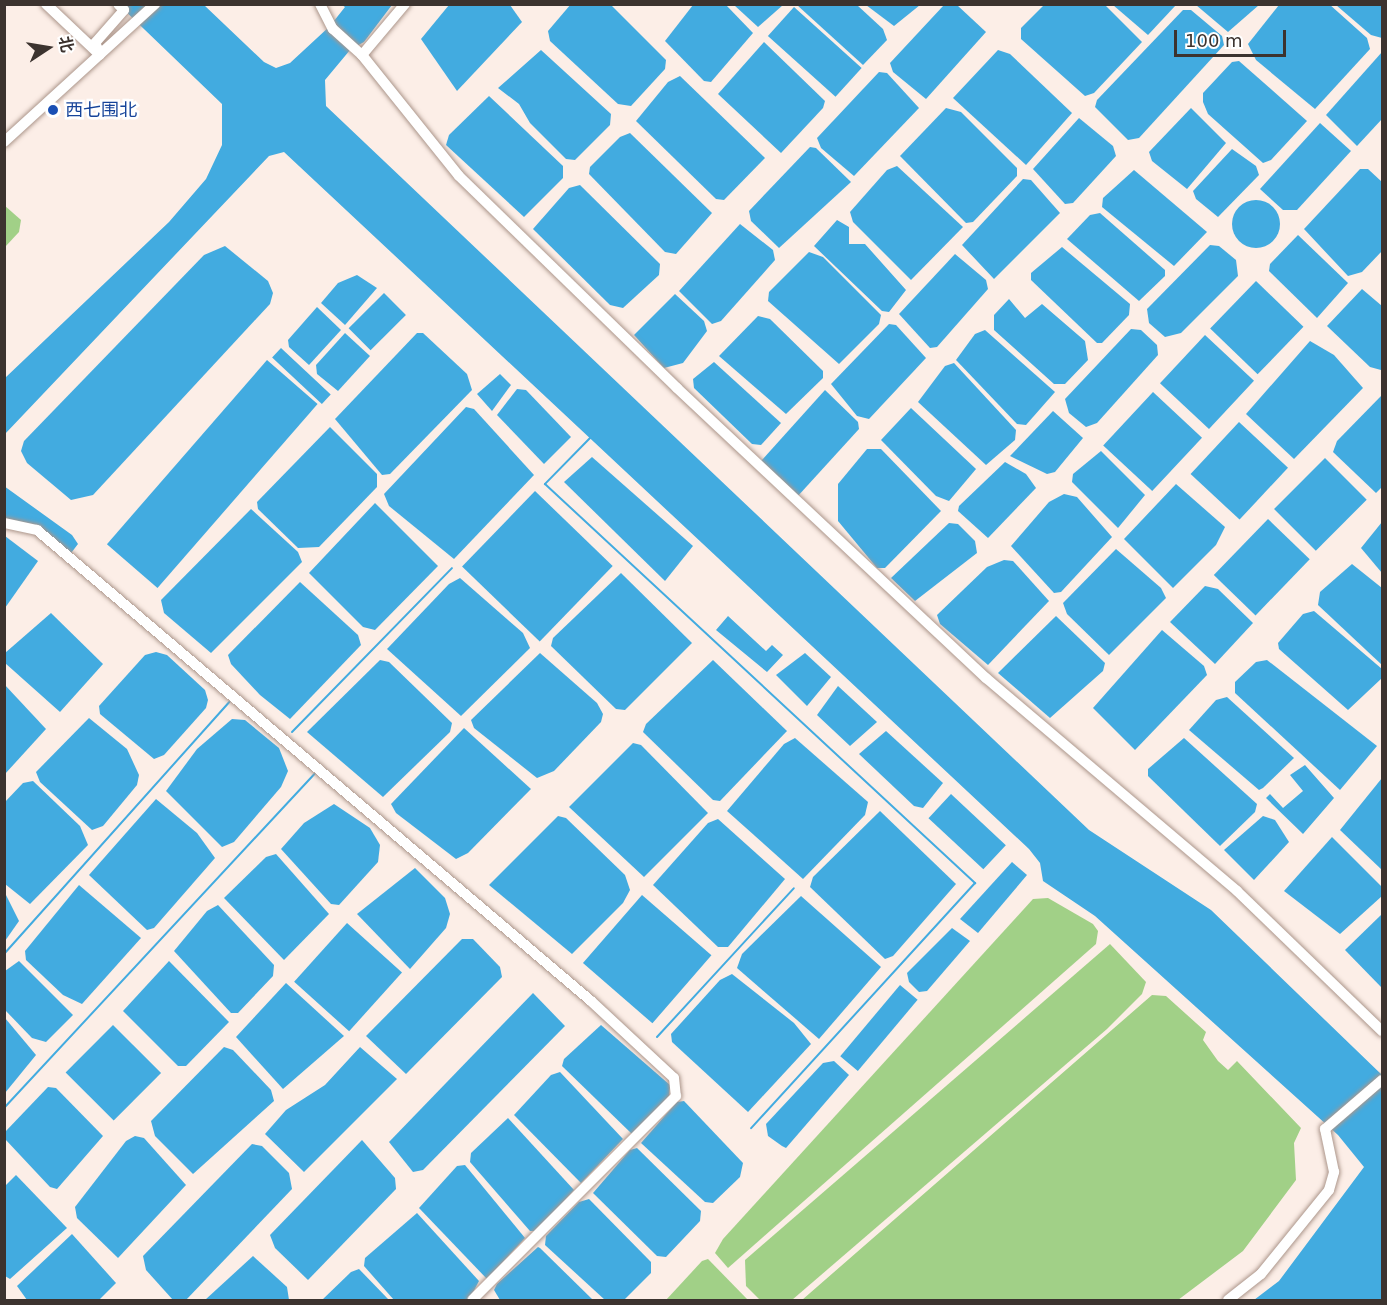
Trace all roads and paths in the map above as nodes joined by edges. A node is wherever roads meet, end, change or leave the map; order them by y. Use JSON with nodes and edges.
{"nodes":[{"id":1,"x":46,"y":4,"type":"edge"},
{"id":2,"x":118,"y":4,"type":"edge"},
{"id":3,"x":155,"y":4,"type":"edge"},
{"id":4,"x":405,"y":4,"type":"edge"},
{"id":5,"x":321,"y":5,"type":"edge"},
{"id":6,"x":100,"y":55,"type":"junction"},
{"id":7,"x":362,"y":55,"type":"junction"},
{"id":8,"x":4,"y":142,"type":"edge"},
{"id":9,"x":4,"y":524,"type":"edge"},
{"id":10,"x":1383,"y":1031,"type":"edge"},
{"id":11,"x":1383,"y":1080,"type":"edge"},
{"id":12,"x":472,"y":1300,"type":"edge"},
{"id":13,"x":1228,"y":1300,"type":"edge"}],
"edges":[{"from":1,"to":6,"type":"street"},
{"from":2,"to":6,"type":"street"},
{"from":3,"to":6,"type":"street"},
{"from":4,"to":7,"type":"street"},
{"from":5,"to":7,"type":"street"},
{"from":6,"to":8,"type":"street"},
{"from":7,"to":10,"type":"street"},
{"from":9,"to":12,"type":"street"},
{"from":11,"to":13,"type":"street"}]}
